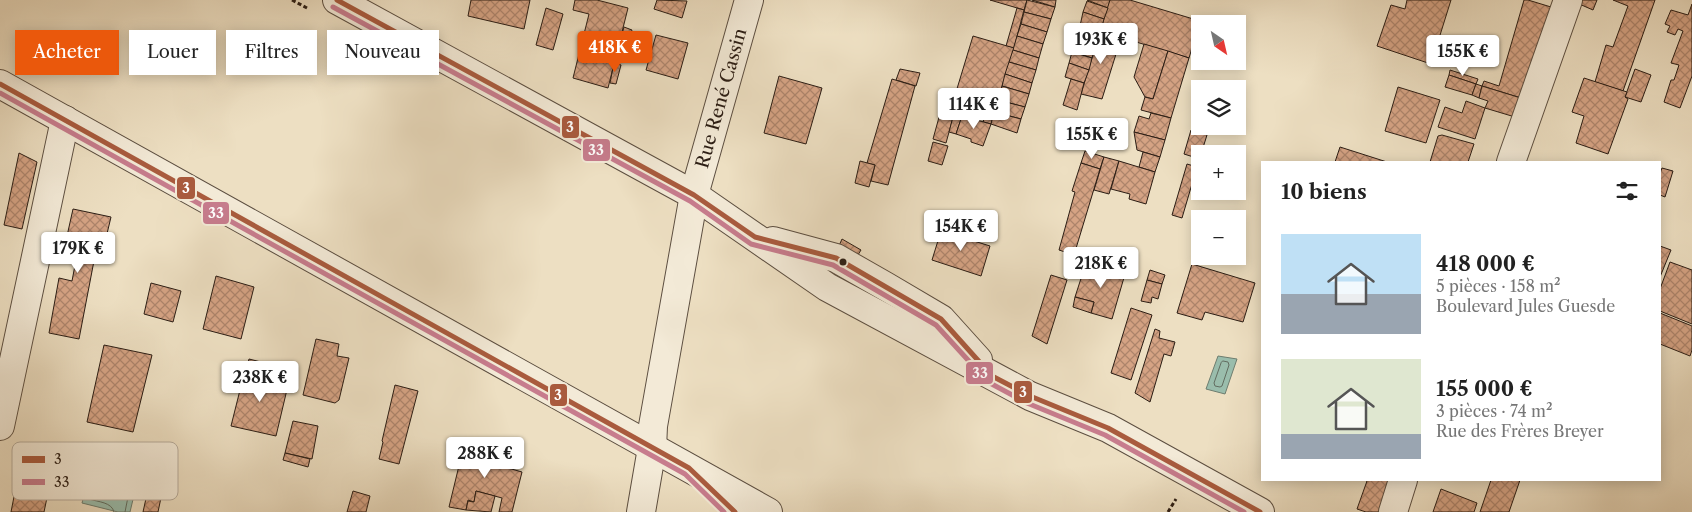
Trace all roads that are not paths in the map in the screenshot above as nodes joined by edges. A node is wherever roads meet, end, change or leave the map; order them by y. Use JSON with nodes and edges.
{"nodes":[{"id":1,"x":337,"y":0,"type":"edge"},
{"id":2,"x":750,"y":0,"type":"edge"},
{"id":3,"x":1568,"y":0,"type":"edge"},
{"id":4,"x":0,"y":84,"type":"edge"},
{"id":5,"x":65,"y":120,"type":"junction"},
{"id":6,"x":1511,"y":161,"type":"edge"},
{"id":7,"x":694,"y":194,"type":"junction"},
{"id":8,"x":0,"y":426,"type":"edge"},
{"id":9,"x":652,"y":448,"type":"junction"},
{"id":10,"x":688,"y":468,"type":"junction"},
{"id":11,"x":1403,"y":481,"type":"edge"},
{"id":12,"x":641,"y":512,"type":"edge"},
{"id":13,"x":735,"y":512,"type":"edge"},
{"id":14,"x":768,"y":512,"type":"edge"},
{"id":15,"x":1260,"y":512,"type":"edge"},
{"id":16,"x":1393,"y":512,"type":"edge"}],
"edges":[{"from":1,"to":7,"type":"street"},
{"from":2,"to":7,"type":"street","name":"Rue René Cassin"},
{"from":3,"to":6,"type":"street"},
{"from":4,"to":5,"type":"street"},
{"from":5,"to":8,"type":"street"},
{"from":5,"to":9,"type":"street"},
{"from":7,"to":9,"type":"street","name":"Rue René Cassin"},
{"from":7,"to":15,"type":"street"},
{"from":9,"to":10,"type":"street"},
{"from":9,"to":12,"type":"street","name":"Rue René Cassin"},
{"from":10,"to":13,"type":"street"},
{"from":10,"to":14,"type":"street"},
{"from":11,"to":16,"type":"street"}]}
